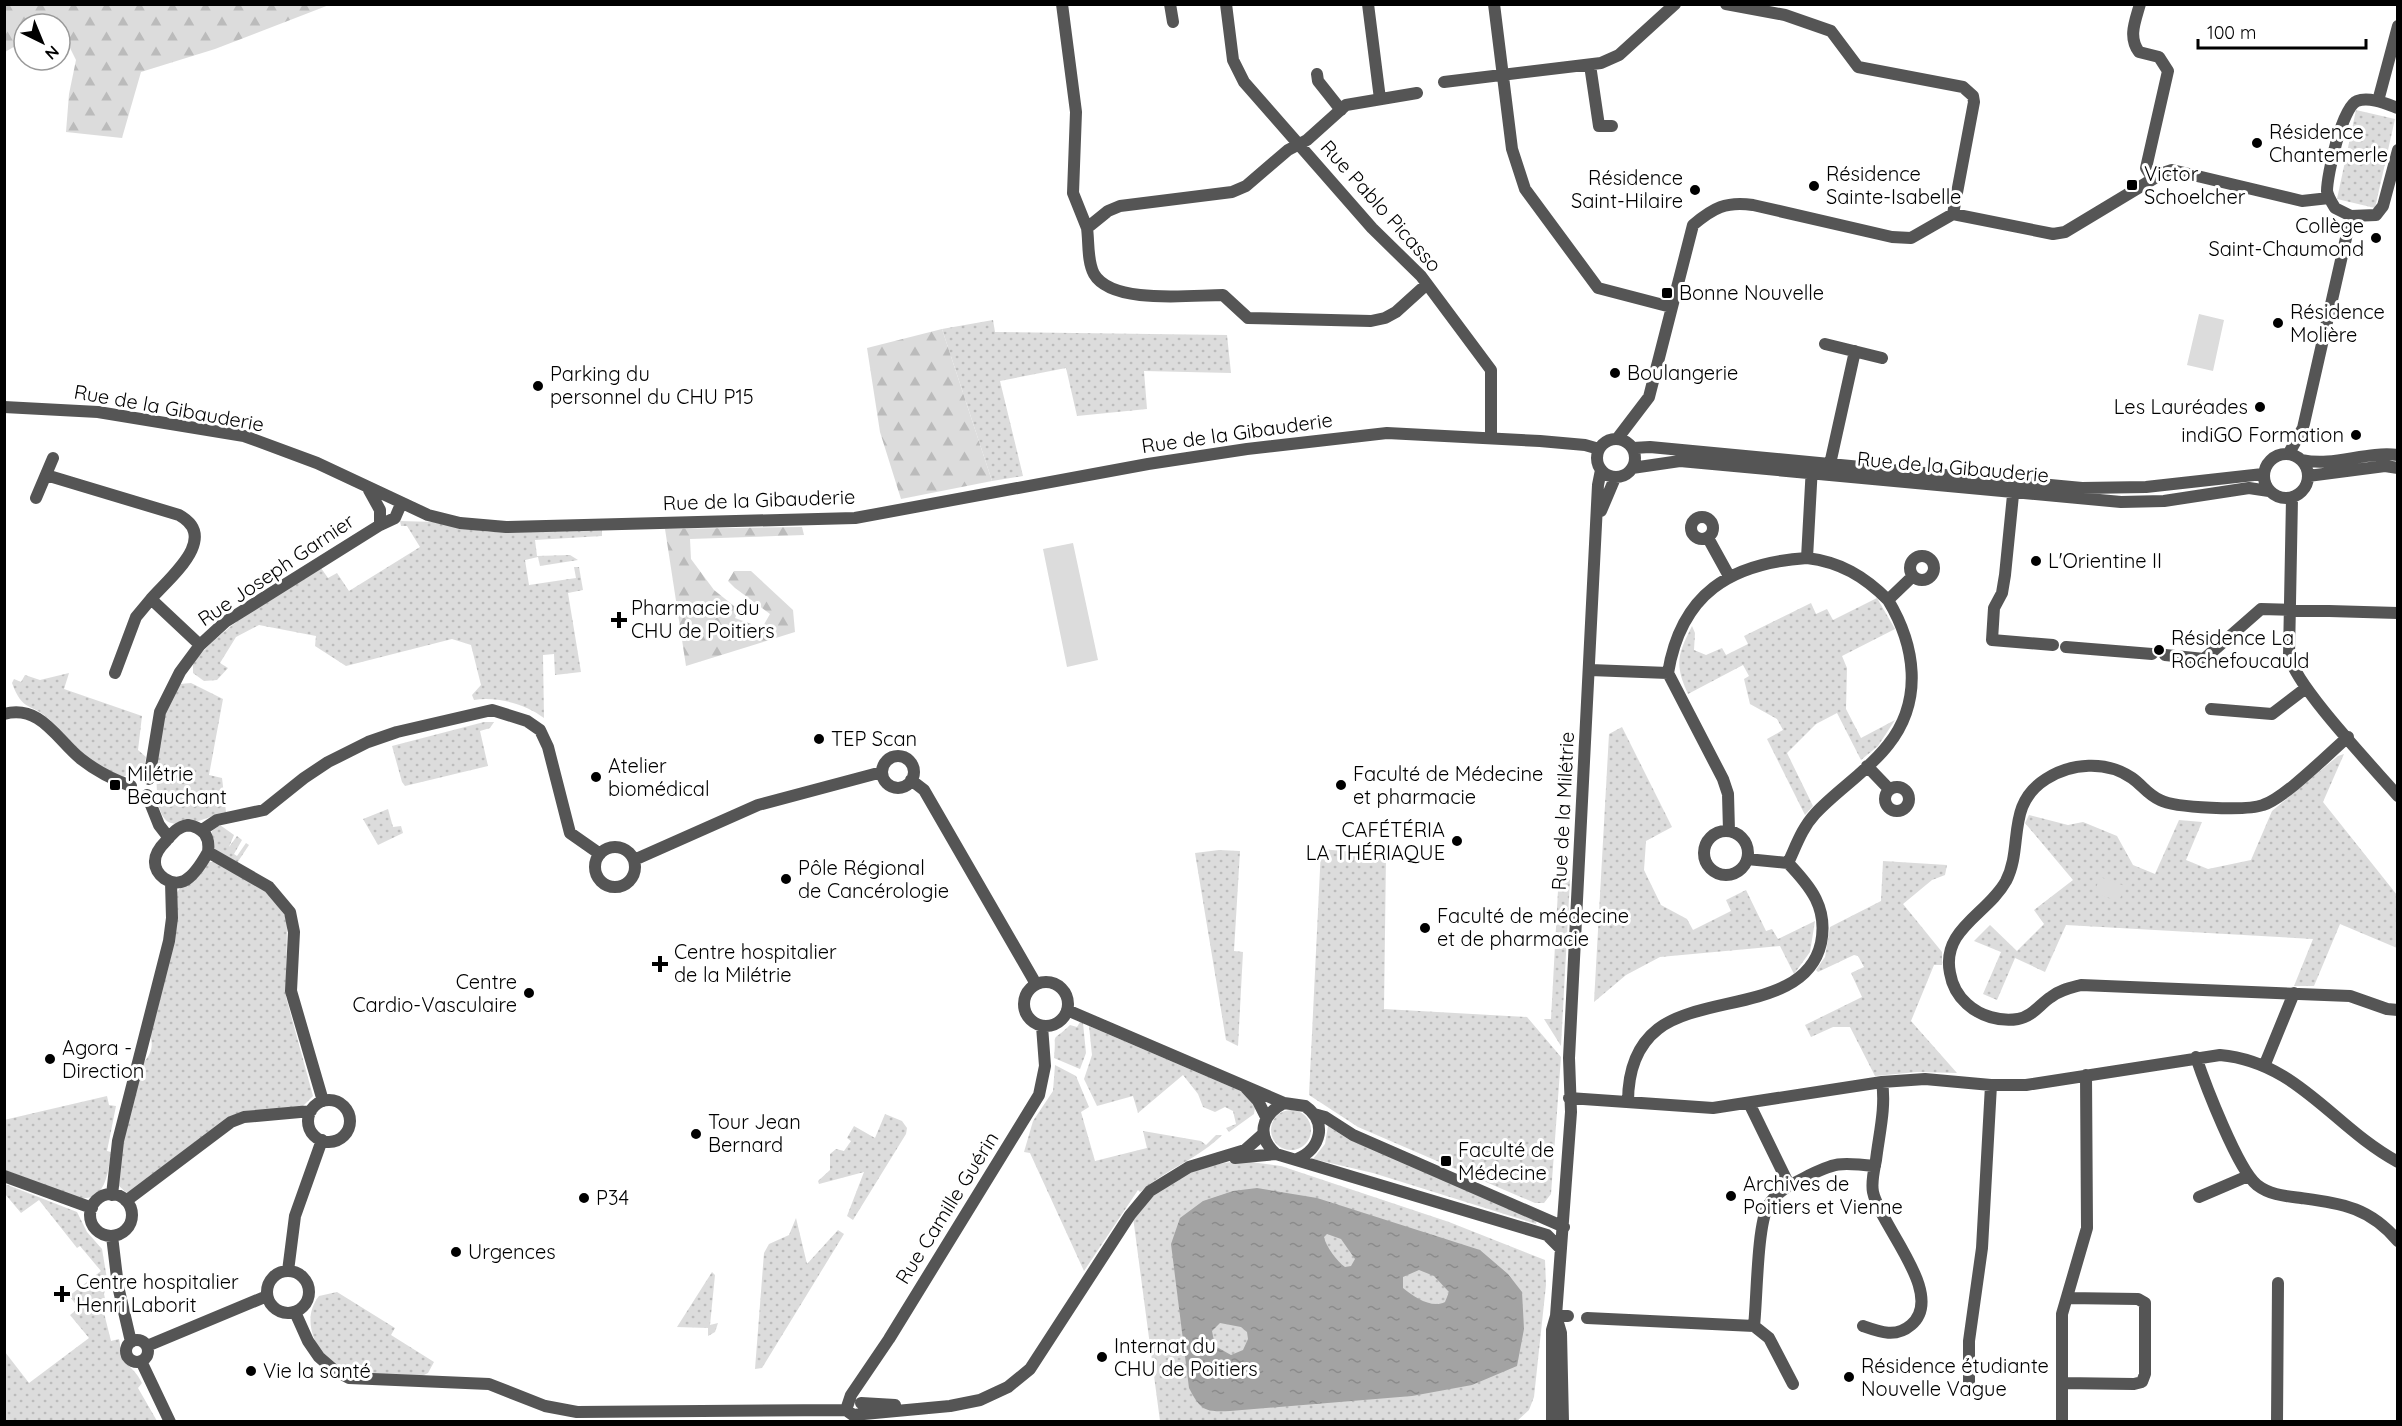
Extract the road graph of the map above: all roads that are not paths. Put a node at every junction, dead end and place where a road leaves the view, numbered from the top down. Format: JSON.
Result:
{"nodes":[{"id":1,"x":1062,"y":4,"type":"edge"},
{"id":2,"x":1170,"y":4,"type":"edge"},
{"id":3,"x":1226,"y":4,"type":"edge"},
{"id":4,"x":1368,"y":4,"type":"edge"},
{"id":5,"x":1494,"y":4,"type":"edge"},
{"id":6,"x":1675,"y":4,"type":"edge"},
{"id":7,"x":1726,"y":4,"type":"edge"},
{"id":8,"x":2140,"y":4,"type":"edge"},
{"id":9,"x":1173,"y":22,"type":"dead end"},
{"id":10,"x":2397,"y":26,"type":"edge"},
{"id":11,"x":1590,"y":65,"type":"junction"},
{"id":12,"x":1317,"y":74,"type":"dead end"},
{"id":13,"x":1502,"y":75,"type":"junction"},
{"id":14,"x":1444,"y":82,"type":"dead end"},
{"id":15,"x":1417,"y":93,"type":"dead end"},
{"id":16,"x":1380,"y":99,"type":"junction"},
{"id":17,"x":2378,"y":101,"type":"junction"},
{"id":18,"x":2397,"y":108,"type":"edge"},
{"id":19,"x":1341,"y":110,"type":"junction"},
{"id":20,"x":1612,"y":126,"type":"dead end"},
{"id":21,"x":1299,"y":144,"type":"junction"},
{"id":22,"x":2397,"y":156,"type":"edge"},
{"id":23,"x":2154,"y":179,"type":"junction"},
{"id":24,"x":2329,"y":198,"type":"junction"},
{"id":25,"x":1953,"y":214,"type":"junction"},
{"id":26,"x":2351,"y":216,"type":"junction"},
{"id":27,"x":1087,"y":228,"type":"junction"},
{"id":28,"x":1427,"y":284,"type":"junction"},
{"id":29,"x":1671,"y":307,"type":"junction"},
{"id":30,"x":1826,"y":344,"type":"dead end"},
{"id":31,"x":1855,"y":351,"type":"junction"},
{"id":32,"x":1882,"y":358,"type":"dead end"},
{"id":33,"x":4,"y":407,"type":"edge"},
{"id":34,"x":1491,"y":438,"type":"junction"},
{"id":35,"x":1617,"y":439,"type":"junction"},
{"id":36,"x":1633,"y":448,"type":"junction"},
{"id":37,"x":1599,"y":449,"type":"junction"},
{"id":38,"x":2289,"y":453,"type":"junction"},
{"id":39,"x":2397,"y":455,"type":"edge"},
{"id":40,"x":53,"y":458,"type":"dead end"},
{"id":41,"x":2302,"y":460,"type":"junction"},
{"id":42,"x":1830,"y":464,"type":"junction"},
{"id":43,"x":1632,"y":468,"type":"junction"},
{"id":44,"x":1812,"y":468,"type":"junction"},
{"id":45,"x":2397,"y":468,"type":"edge"},
{"id":46,"x":1601,"y":470,"type":"junction"},
{"id":47,"x":2263,"y":474,"type":"junction"},
{"id":48,"x":46,"y":475,"type":"junction"},
{"id":49,"x":2308,"y":476,"type":"junction"},
{"id":50,"x":1616,"y":478,"type":"junction"},
{"id":51,"x":2014,"y":487,"type":"junction"},
{"id":52,"x":368,"y":488,"type":"junction"},
{"id":53,"x":2270,"y":491,"type":"junction"},
{"id":54,"x":36,"y":498,"type":"dead end"},
{"id":55,"x":2292,"y":498,"type":"junction"},
{"id":56,"x":397,"y":503,"type":"junction"},
{"id":57,"x":428,"y":515,"type":"junction"},
{"id":58,"x":395,"y":518,"type":"junction"},
{"id":59,"x":1597,"y":524,"type":"junction"},
{"id":60,"x":380,"y":525,"type":"junction"},
{"id":61,"x":1708,"y":538,"type":"dead end"},
{"id":62,"x":1807,"y":558,"type":"junction"},
{"id":63,"x":1729,"y":576,"type":"junction"},
{"id":64,"x":1913,"y":576,"type":"dead end"},
{"id":65,"x":151,"y":599,"type":"junction"},
{"id":66,"x":1888,"y":600,"type":"junction"},
{"id":67,"x":2290,"y":610,"type":"junction"},
{"id":68,"x":2397,"y":613,"type":"edge"},
{"id":69,"x":200,"y":645,"type":"junction"},
{"id":70,"x":2152,"y":654,"type":"dead end"},
{"id":71,"x":2165,"y":655,"type":"dead end"},
{"id":72,"x":1590,"y":670,"type":"junction"},
{"id":73,"x":115,"y":673,"type":"dead end"},
{"id":74,"x":1668,"y":673,"type":"junction"},
{"id":75,"x":2306,"y":688,"type":"junction"},
{"id":76,"x":2211,"y":709,"type":"dead end"},
{"id":77,"x":4,"y":714,"type":"edge"},
{"id":78,"x":2348,"y":737,"type":"junction"},
{"id":79,"x":1867,"y":766,"type":"junction"},
{"id":80,"x":882,"y":771,"type":"junction"},
{"id":81,"x":149,"y":779,"type":"dead end"},
{"id":82,"x":911,"y":780,"type":"junction"},
{"id":83,"x":131,"y":786,"type":"dead end"},
{"id":84,"x":1889,"y":789,"type":"dead end"},
{"id":85,"x":147,"y":795,"type":"dead end"},
{"id":86,"x":2397,"y":796,"type":"edge"},
{"id":87,"x":202,"y":830,"type":"junction"},
{"id":88,"x":1729,"y":831,"type":"junction"},
{"id":89,"x":169,"y":838,"type":"junction"},
{"id":90,"x":208,"y":852,"type":"junction"},
{"id":91,"x":600,"y":854,"type":"junction"},
{"id":92,"x":1748,"y":859,"type":"junction"},
{"id":93,"x":634,"y":860,"type":"junction"},
{"id":94,"x":1788,"y":863,"type":"junction"},
{"id":95,"x":171,"y":882,"type":"junction"},
{"id":96,"x":1036,"y":984,"type":"junction"},
{"id":97,"x":2294,"y":993,"type":"junction"},
{"id":98,"x":1067,"y":1010,"type":"junction"},
{"id":99,"x":2397,"y":1010,"type":"edge"},
{"id":100,"x":1042,"y":1026,"type":"junction"},
{"id":101,"x":2196,"y":1057,"type":"junction"},
{"id":102,"x":2265,"y":1064,"type":"junction"},
{"id":103,"x":2086,"y":1075,"type":"junction"},
{"id":104,"x":1882,"y":1082,"type":"junction"},
{"id":105,"x":1991,"y":1085,"type":"junction"},
{"id":106,"x":1245,"y":1087,"type":"junction"},
{"id":107,"x":1569,"y":1098,"type":"junction"},
{"id":108,"x":323,"y":1101,"type":"junction"},
{"id":109,"x":1628,"y":1102,"type":"junction"},
{"id":110,"x":1749,"y":1102,"type":"junction"},
{"id":111,"x":1284,"y":1103,"type":"junction"},
{"id":112,"x":311,"y":1111,"type":"junction"},
{"id":113,"x":1314,"y":1114,"type":"junction"},
{"id":114,"x":1266,"y":1117,"type":"junction"},
{"id":115,"x":1263,"y":1134,"type":"junction"},
{"id":116,"x":322,"y":1140,"type":"junction"},
{"id":117,"x":1276,"y":1154,"type":"junction"},
{"id":118,"x":1216,"y":1159,"type":"junction"},
{"id":119,"x":1297,"y":1159,"type":"junction"},
{"id":120,"x":2397,"y":1162,"type":"edge"},
{"id":121,"x":1875,"y":1166,"type":"junction"},
{"id":122,"x":4,"y":1176,"type":"edge"},
{"id":123,"x":2248,"y":1176,"type":"junction"},
{"id":124,"x":1789,"y":1185,"type":"junction"},
{"id":125,"x":111,"y":1195,"type":"junction"},
{"id":126,"x":2199,"y":1197,"type":"dead end"},
{"id":127,"x":126,"y":1201,"type":"junction"},
{"id":128,"x":92,"y":1208,"type":"junction"},
{"id":129,"x":1472,"y":1212,"type":"junction"},
{"id":130,"x":1564,"y":1227,"type":"junction"},
{"id":131,"x":112,"y":1236,"type":"junction"},
{"id":132,"x":2397,"y":1241,"type":"edge"},
{"id":133,"x":1561,"y":1249,"type":"junction"},
{"id":134,"x":288,"y":1271,"type":"junction"},
{"id":135,"x":2278,"y":1283,"type":"dead end"},
{"id":136,"x":267,"y":1296,"type":"junction"},
{"id":137,"x":2067,"y":1298,"type":"junction"},
{"id":138,"x":295,"y":1312,"type":"junction"},
{"id":139,"x":1562,"y":1316,"type":"junction"},
{"id":140,"x":1587,"y":1317,"type":"dead end"},
{"id":141,"x":1754,"y":1326,"type":"junction"},
{"id":142,"x":1863,"y":1326,"type":"dead end"},
{"id":143,"x":131,"y":1342,"type":"junction"},
{"id":144,"x":147,"y":1346,"type":"junction"},
{"id":145,"x":141,"y":1361,"type":"junction"},
{"id":146,"x":1551,"y":1363,"type":"junction"},
{"id":147,"x":1969,"y":1382,"type":"dead end"},
{"id":148,"x":2062,"y":1383,"type":"junction"},
{"id":149,"x":1792,"y":1384,"type":"dead end"},
{"id":150,"x":854,"y":1406,"type":"junction"},
{"id":151,"x":172,"y":1422,"type":"edge"},
{"id":152,"x":1542,"y":1422,"type":"edge"},
{"id":153,"x":1552,"y":1422,"type":"edge"},
{"id":154,"x":1563,"y":1422,"type":"edge"},
{"id":155,"x":2062,"y":1422,"type":"edge"},
{"id":156,"x":2277,"y":1422,"type":"edge"}],
"edges":[{"from":1,"to":27,"type":"street"},
{"from":2,"to":9,"type":"street"},
{"from":3,"to":21,"type":"street","name":"Rue Pablo Picasso"},
{"from":4,"to":16,"type":"street"},
{"from":5,"to":13,"type":"street"},
{"from":6,"to":11,"type":"street"},
{"from":7,"to":25,"type":"street"},
{"from":8,"to":23,"type":"street"},
{"from":10,"to":17,"type":"street"},
{"from":11,"to":13,"type":"street"},
{"from":11,"to":20,"type":"street"},
{"from":12,"to":19,"type":"street"},
{"from":13,"to":14,"type":"street"},
{"from":13,"to":29,"type":"street"},
{"from":15,"to":16,"type":"street"},
{"from":16,"to":19,"type":"street"},
{"from":17,"to":18,"type":"street"},
{"from":17,"to":24,"type":"street"},
{"from":19,"to":21,"type":"street"},
{"from":21,"to":27,"type":"street"},
{"from":21,"to":28,"type":"street","name":"Rue Pablo Picasso"},
{"from":22,"to":26,"type":"street"},
{"from":23,"to":24,"type":"street"},
{"from":23,"to":25,"type":"street"},
{"from":24,"to":26,"type":"street"},
{"from":25,"to":29,"type":"street"},
{"from":26,"to":38,"type":"street"},
{"from":27,"to":28,"type":"street"},
{"from":28,"to":34,"type":"street","name":"Rue Pablo Picasso"},
{"from":29,"to":35,"type":"street"},
{"from":30,"to":31,"type":"street"},
{"from":31,"to":32,"type":"street"},
{"from":31,"to":42,"type":"street"},
{"from":33,"to":52,"type":"street","name":"Rue de la Gibauderie"},
{"from":34,"to":37,"type":"street","name":"Rue de la Gibauderie"},
{"from":34,"to":57,"type":"street","name":"Rue de la Gibauderie"},
{"from":35,"to":36,"type":"street"},
{"from":35,"to":37,"type":"street"},
{"from":36,"to":43,"type":"street"},
{"from":36,"to":44,"type":"street","name":"Rue de la Gibauderie"},
{"from":37,"to":46,"type":"street"},
{"from":38,"to":41,"type":"street"},
{"from":38,"to":47,"type":"street"},
{"from":39,"to":41,"type":"street"},
{"from":40,"to":48,"type":"street"},
{"from":41,"to":49,"type":"street"},
{"from":42,"to":44,"type":"street","name":"Rue de la Gibauderie"},
{"from":42,"to":51,"type":"street","name":"Rue de la Gibauderie"},
{"from":43,"to":44,"type":"street","name":"Rue de la Gibauderie"},
{"from":43,"to":50,"type":"street"},
{"from":44,"to":51,"type":"street","name":"Rue de la Gibauderie"},
{"from":44,"to":62,"type":"street"},
{"from":45,"to":49,"type":"street"},
{"from":46,"to":50,"type":"street"},
{"from":46,"to":59,"type":"street","name":"Rue de la Milétrie"},
{"from":47,"to":51,"type":"street","name":"Rue de la Gibauderie"},
{"from":47,"to":53,"type":"street"},
{"from":48,"to":54,"type":"street"},
{"from":48,"to":65,"type":"street"},
{"from":49,"to":55,"type":"street"},
{"from":50,"to":59,"type":"street","name":"Rue de la Milétrie"},
{"from":51,"to":53,"type":"street","name":"Rue de la Gibauderie"},
{"from":51,"to":70,"type":"street"},
{"from":52,"to":56,"type":"street","name":"Rue de la Gibauderie"},
{"from":52,"to":60,"type":"street"},
{"from":53,"to":55,"type":"street"},
{"from":55,"to":67,"type":"street"},
{"from":56,"to":57,"type":"street","name":"Rue de la Gibauderie"},
{"from":56,"to":58,"type":"street"},
{"from":56,"to":60,"type":"street"},
{"from":57,"to":58,"type":"street","name":"Rue Joseph Garnier"},
{"from":58,"to":60,"type":"street","name":"Rue Joseph Garnier"},
{"from":59,"to":72,"type":"street","name":"Rue de la Milétrie"},
{"from":60,"to":69,"type":"street","name":"Rue Joseph Garnier"},
{"from":61,"to":63,"type":"street"},
{"from":62,"to":63,"type":"street"},
{"from":62,"to":66,"type":"street"},
{"from":63,"to":74,"type":"street"},
{"from":64,"to":66,"type":"street"},
{"from":65,"to":69,"type":"street"},
{"from":65,"to":73,"type":"street"},
{"from":66,"to":79,"type":"street"},
{"from":67,"to":68,"type":"street"},
{"from":67,"to":71,"type":"street"},
{"from":67,"to":75,"type":"street"},
{"from":69,"to":81,"type":"street","name":"Rue Joseph Garnier"},
{"from":72,"to":74,"type":"street"},
{"from":72,"to":107,"type":"street","name":"Rue de la Milétrie"},
{"from":74,"to":88,"type":"street"},
{"from":75,"to":76,"type":"street"},
{"from":75,"to":78,"type":"street"},
{"from":77,"to":83,"type":"street"},
{"from":78,"to":86,"type":"street"},
{"from":78,"to":97,"type":"street"},
{"from":79,"to":84,"type":"street"},
{"from":79,"to":94,"type":"street"},
{"from":80,"to":82,"type":"street"},
{"from":80,"to":82,"type":"street"},
{"from":80,"to":93,"type":"street"},
{"from":82,"to":96,"type":"street"},
{"from":85,"to":89,"type":"street"},
{"from":87,"to":89,"type":"street"},
{"from":87,"to":90,"type":"street"},
{"from":87,"to":91,"type":"street"},
{"from":88,"to":92,"type":"street"},
{"from":88,"to":92,"type":"street"},
{"from":89,"to":95,"type":"street"},
{"from":90,"to":95,"type":"street"},
{"from":90,"to":108,"type":"street"},
{"from":91,"to":93,"type":"street"},
{"from":91,"to":93,"type":"street"},
{"from":92,"to":94,"type":"street"},
{"from":94,"to":109,"type":"street"},
{"from":95,"to":125,"type":"street"},
{"from":96,"to":98,"type":"street"},
{"from":96,"to":100,"type":"street"},
{"from":97,"to":99,"type":"street"},
{"from":97,"to":102,"type":"street"},
{"from":98,"to":100,"type":"street"},
{"from":98,"to":106,"type":"street"},
{"from":100,"to":150,"type":"street","name":"Rue Camille Guérin"},
{"from":101,"to":102,"type":"street"},
{"from":101,"to":103,"type":"street"},
{"from":101,"to":123,"type":"street"},
{"from":102,"to":120,"type":"street"},
{"from":103,"to":105,"type":"street"},
{"from":103,"to":137,"type":"street"},
{"from":104,"to":105,"type":"street"},
{"from":104,"to":110,"type":"street"},
{"from":104,"to":121,"type":"street"},
{"from":105,"to":147,"type":"street"},
{"from":106,"to":111,"type":"street"},
{"from":106,"to":114,"type":"street"},
{"from":107,"to":109,"type":"street"},
{"from":107,"to":130,"type":"street","name":"Rue de la Milétrie"},
{"from":108,"to":112,"type":"street"},
{"from":108,"to":116,"type":"street"},
{"from":109,"to":110,"type":"street"},
{"from":110,"to":124,"type":"street"},
{"from":111,"to":113,"type":"street"},
{"from":111,"to":114,"type":"street"},
{"from":112,"to":116,"type":"street"},
{"from":112,"to":127,"type":"street"},
{"from":113,"to":119,"type":"street"},
{"from":113,"to":130,"type":"street"},
{"from":114,"to":115,"type":"street"},
{"from":115,"to":117,"type":"street"},
{"from":115,"to":118,"type":"street"},
{"from":116,"to":134,"type":"street"},
{"from":117,"to":118,"type":"street"},
{"from":117,"to":119,"type":"street"},
{"from":118,"to":150,"type":"street"},
{"from":119,"to":129,"type":"street"},
{"from":121,"to":124,"type":"street"},
{"from":121,"to":142,"type":"street"},
{"from":122,"to":128,"type":"street"},
{"from":123,"to":126,"type":"street"},
{"from":123,"to":132,"type":"street"},
{"from":124,"to":141,"type":"street"},
{"from":125,"to":127,"type":"street"},
{"from":125,"to":128,"type":"street"},
{"from":127,"to":131,"type":"street"},
{"from":128,"to":131,"type":"street"},
{"from":129,"to":130,"type":"street"},
{"from":129,"to":133,"type":"street"},
{"from":130,"to":133,"type":"street","name":"Rue de la Milétrie"},
{"from":131,"to":143,"type":"street"},
{"from":133,"to":139,"type":"street","name":"Rue de la Milétrie"},
{"from":134,"to":136,"type":"street"},
{"from":134,"to":138,"type":"street"},
{"from":135,"to":156,"type":"street"},
{"from":136,"to":138,"type":"street"},
{"from":136,"to":144,"type":"street"},
{"from":137,"to":148,"type":"street"},
{"from":137,"to":148,"type":"street"},
{"from":138,"to":150,"type":"street"},
{"from":139,"to":146,"type":"street","name":"Rue de la Milétrie"},
{"from":139,"to":154,"type":"street","name":"Rue de la Milétrie"},
{"from":140,"to":141,"type":"street"},
{"from":141,"to":149,"type":"street"},
{"from":143,"to":144,"type":"street"},
{"from":143,"to":145,"type":"street"},
{"from":144,"to":145,"type":"street"},
{"from":145,"to":151,"type":"street"},
{"from":146,"to":152,"type":"street"},
{"from":146,"to":153,"type":"street","name":"Rue de la Milétrie"},
{"from":148,"to":155,"type":"street"}]}
